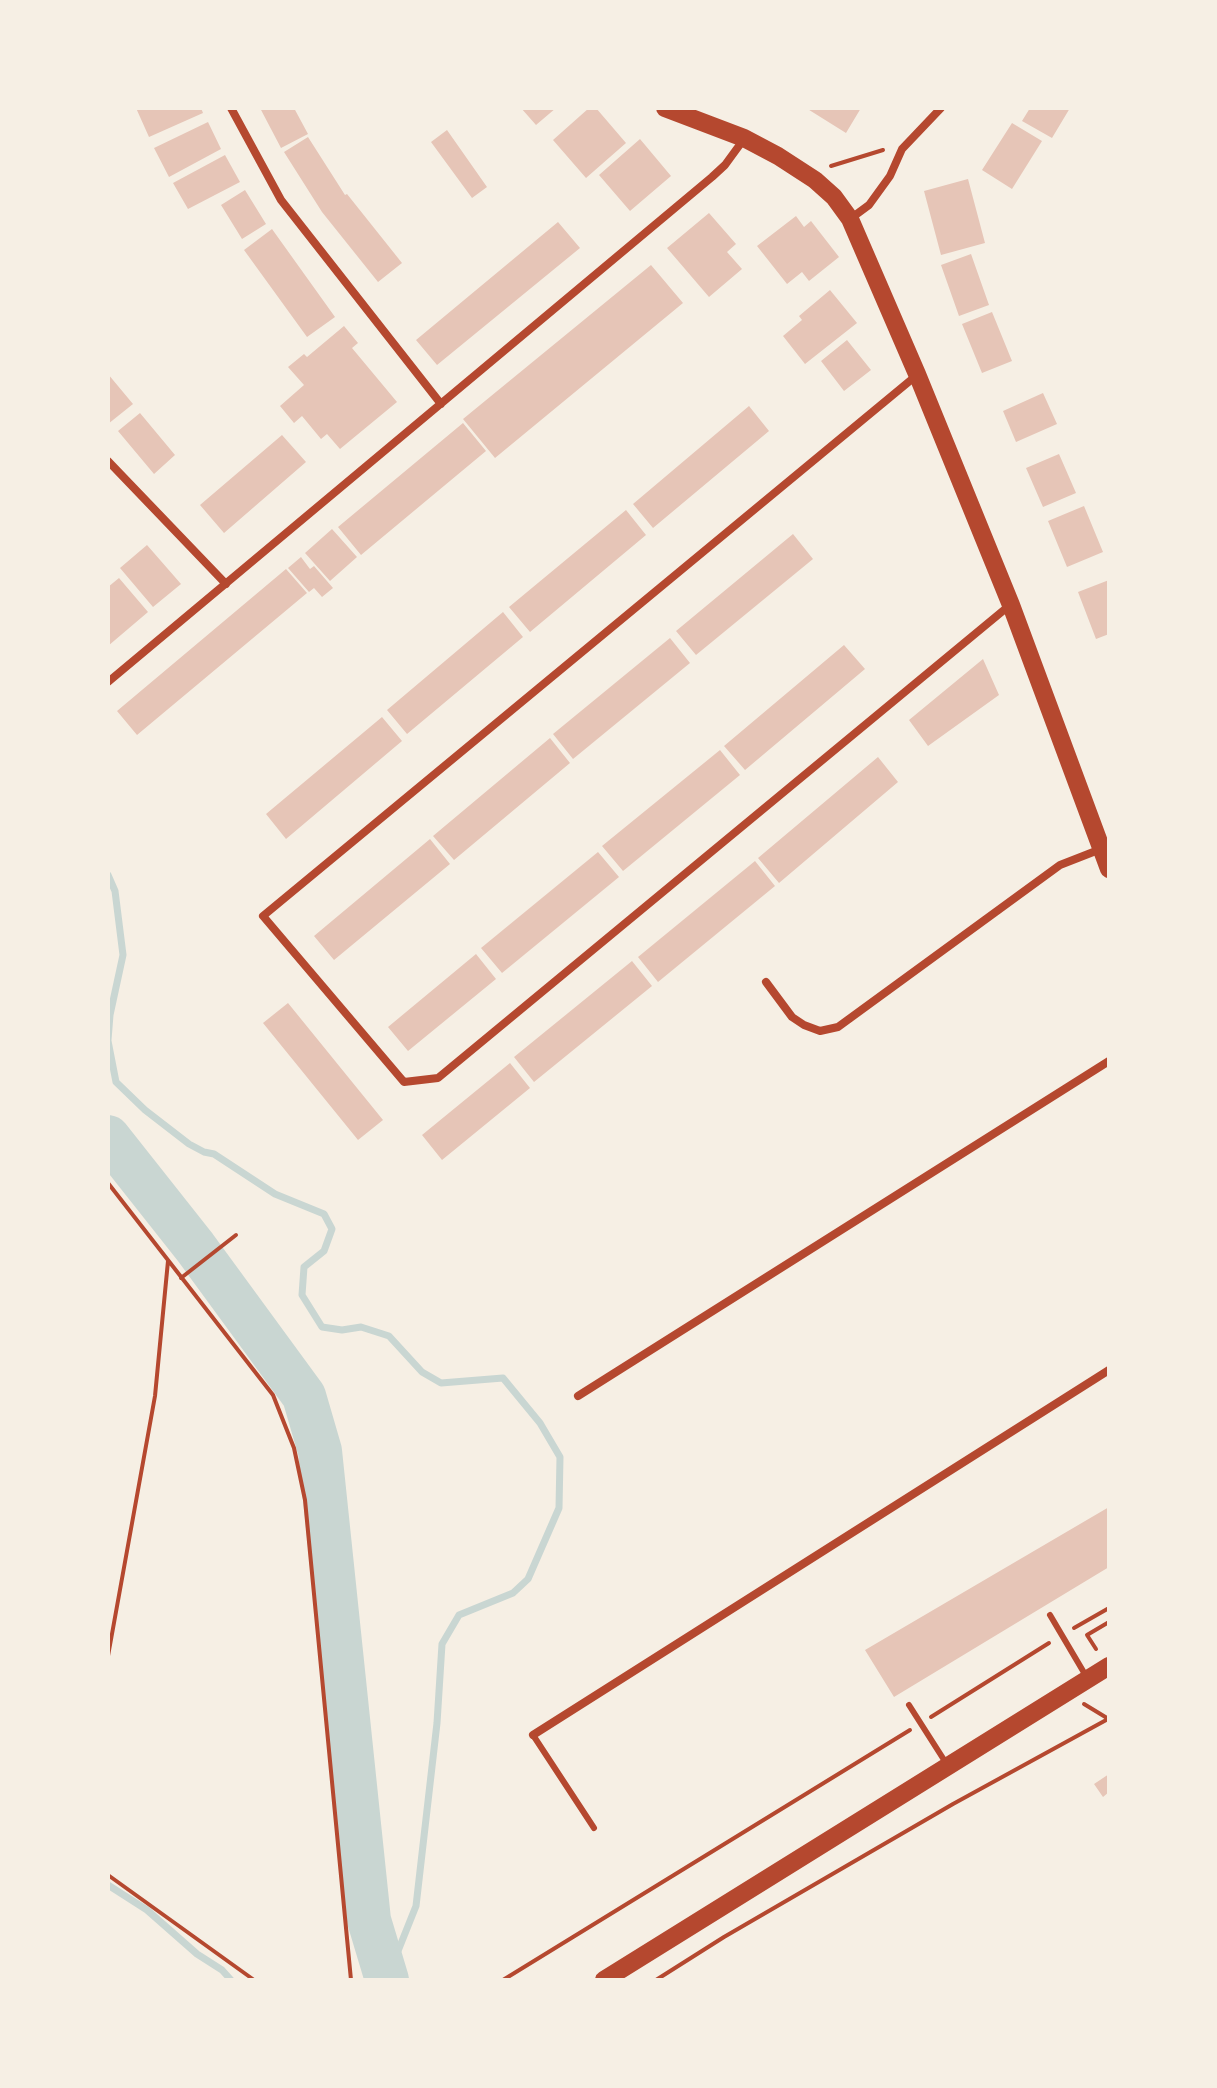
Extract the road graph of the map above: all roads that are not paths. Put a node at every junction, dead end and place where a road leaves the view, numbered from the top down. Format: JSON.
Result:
{"nodes":[{"id":1,"x":231,"y":108,"type":"edge"},
{"id":2,"x":665,"y":108,"type":"edge"},
{"id":3,"x":941,"y":108,"type":"edge"},
{"id":4,"x":744,"y":138,"type":"junction"},
{"id":5,"x":850,"y":219,"type":"junction"},
{"id":6,"x":917,"y":374,"type":"junction"},
{"id":7,"x":441,"y":404,"type":"junction"},
{"id":8,"x":108,"y":461,"type":"edge"},
{"id":9,"x":226,"y":584,"type":"junction"},
{"id":10,"x":1011,"y":605,"type":"junction"},
{"id":11,"x":108,"y":682,"type":"edge"},
{"id":12,"x":1101,"y":849,"type":"junction"},
{"id":13,"x":1109,"y":869,"type":"edge"},
{"id":14,"x":766,"y":982,"type":"dead end"},
{"id":15,"x":1109,"y":1061,"type":"edge"},
{"id":16,"x":1109,"y":1370,"type":"edge"},
{"id":17,"x":578,"y":1396,"type":"dead end"},
{"id":18,"x":1050,"y":1615,"type":"dead end"},
{"id":19,"x":1109,"y":1666,"type":"edge"},
{"id":20,"x":1088,"y":1679,"type":"junction"},
{"id":21,"x":909,"y":1705,"type":"dead end"},
{"id":22,"x":533,"y":1735,"type":"joint"},
{"id":23,"x":948,"y":1766,"type":"junction"},
{"id":24,"x":594,"y":1828,"type":"dead end"},
{"id":25,"x":604,"y":1980,"type":"edge"}],
"edges":[{"from":1,"to":7,"type":"street"},
{"from":2,"to":4,"type":"main road"},
{"from":3,"to":5,"type":"street"},
{"from":4,"to":5,"type":"main road"},
{"from":4,"to":7,"type":"street"},
{"from":5,"to":6,"type":"main road"},
{"from":6,"to":10,"type":"main road"},
{"from":6,"to":10,"type":"street"},
{"from":7,"to":9,"type":"street"},
{"from":8,"to":9,"type":"street"},
{"from":9,"to":11,"type":"street"},
{"from":10,"to":12,"type":"main road"},
{"from":12,"to":13,"type":"main road"},
{"from":12,"to":14,"type":"street"},
{"from":15,"to":17,"type":"street"},
{"from":16,"to":22,"type":"street"},
{"from":18,"to":20,"type":"lane"},
{"from":19,"to":20,"type":"main road"},
{"from":20,"to":23,"type":"main road"},
{"from":21,"to":23,"type":"lane"},
{"from":22,"to":24,"type":"lane"},
{"from":23,"to":25,"type":"main road"}]}
